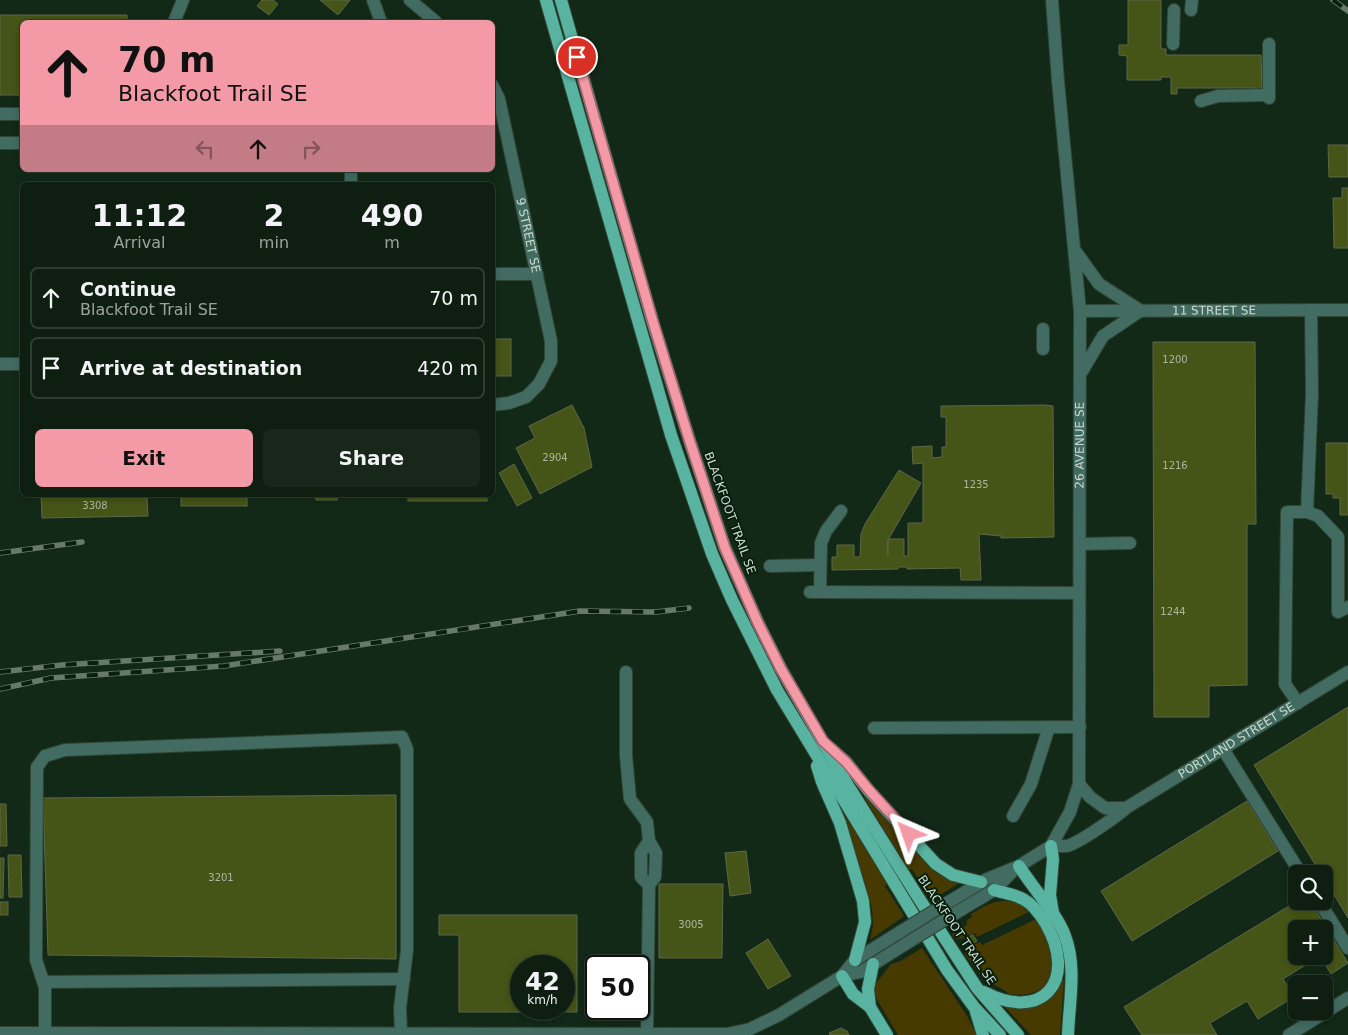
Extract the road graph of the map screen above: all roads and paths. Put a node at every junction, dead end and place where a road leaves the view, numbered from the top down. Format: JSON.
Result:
{"nodes":[{"id":1,"x":183,"y":0,"type":"edge"},
{"id":2,"x":373,"y":0,"type":"edge"},
{"id":3,"x":410,"y":0,"type":"edge"},
{"id":4,"x":546,"y":0,"type":"edge"},
{"id":5,"x":561,"y":0,"type":"edge"},
{"id":6,"x":1052,"y":0,"type":"edge"},
{"id":7,"x":1174,"y":10,"type":"dead end"},
{"id":8,"x":175,"y":20,"type":"edge"},
{"id":9,"x":380,"y":20,"type":"edge"},
{"id":10,"x":434,"y":20,"type":"edge"},
{"id":11,"x":1173,"y":44,"type":"dead end"},
{"id":12,"x":1270,"y":44,"type":"dead end"},
{"id":13,"x":495,"y":91,"type":"edge"},
{"id":14,"x":1202,"y":101,"type":"dead end"},
{"id":15,"x":0,"y":114,"type":"edge"},
{"id":16,"x":20,"y":114,"type":"edge"},
{"id":17,"x":0,"y":142,"type":"edge"},
{"id":18,"x":20,"y":142,"type":"edge"},
{"id":19,"x":1075,"y":250,"type":"junction"},
{"id":20,"x":495,"y":274,"type":"edge"},
{"id":21,"x":537,"y":274,"type":"junction"},
{"id":22,"x":1312,"y":310,"type":"junction"},
{"id":23,"x":1348,"y":310,"type":"edge"},
{"id":24,"x":1080,"y":311,"type":"junction"},
{"id":25,"x":1142,"y":311,"type":"junction"},
{"id":26,"x":1043,"y":329,"type":"dead end"},
{"id":27,"x":1043,"y":349,"type":"dead end"},
{"id":28,"x":0,"y":364,"type":"edge"},
{"id":29,"x":20,"y":364,"type":"edge"},
{"id":30,"x":1081,"y":373,"type":"junction"},
{"id":31,"x":495,"y":405,"type":"edge"},
{"id":32,"x":841,"y":511,"type":"dead end"},
{"id":33,"x":1307,"y":512,"type":"junction"},
{"id":34,"x":1130,"y":543,"type":"dead end"},
{"id":35,"x":1080,"y":544,"type":"junction"},
{"id":36,"x":820,"y":565,"type":"junction"},
{"id":37,"x":770,"y":566,"type":"dead end"},
{"id":38,"x":1079,"y":593,"type":"junction"},
{"id":39,"x":1348,"y":606,"type":"edge"},
{"id":40,"x":626,"y":672,"type":"dead end"},
{"id":41,"x":1348,"y":672,"type":"edge"},
{"id":42,"x":1298,"y":703,"type":"junction"},
{"id":43,"x":1049,"y":727,"type":"junction"},
{"id":44,"x":1080,"y":727,"type":"junction"},
{"id":45,"x":874,"y":728,"type":"dead end"},
{"id":46,"x":823,"y":741,"type":"junction"},
{"id":47,"x":812,"y":749,"type":"junction"},
{"id":48,"x":1222,"y":749,"type":"junction"},
{"id":49,"x":1079,"y":784,"type":"junction"},
{"id":50,"x":1126,"y":808,"type":"junction"},
{"id":51,"x":1013,"y":816,"type":"dead end"},
{"id":52,"x":1051,"y":846,"type":"junction"},
{"id":53,"x":1295,"y":865,"type":"edge"},
{"id":54,"x":1019,"y":866,"type":"junction"},
{"id":55,"x":981,"y":882,"type":"junction"},
{"id":56,"x":994,"y":890,"type":"junction"},
{"id":57,"x":1325,"y":910,"type":"edge"},
{"id":58,"x":1053,"y":915,"type":"junction"},
{"id":59,"x":1348,"y":948,"type":"edge"},
{"id":60,"x":856,"y":960,"type":"junction"},
{"id":61,"x":873,"y":964,"type":"junction"},
{"id":62,"x":842,"y":976,"type":"junction"},
{"id":63,"x":404,"y":979,"type":"junction"},
{"id":64,"x":43,"y":982,"type":"junction"},
{"id":65,"x":977,"y":988,"type":"junction"},
{"id":66,"x":1348,"y":998,"type":"edge"},
{"id":67,"x":870,"y":1007,"type":"junction"},
{"id":68,"x":974,"y":1007,"type":"junction"},
{"id":69,"x":751,"y":1032,"type":"edge"},
{"id":70,"x":0,"y":1033,"type":"edge"},
{"id":71,"x":45,"y":1033,"type":"junction"},
{"id":72,"x":401,"y":1033,"type":"junction"},
{"id":73,"x":709,"y":1034,"type":"edge"},
{"id":74,"x":647,"y":1035,"type":"edge"},
{"id":75,"x":887,"y":1035,"type":"edge"},
{"id":76,"x":983,"y":1035,"type":"edge"},
{"id":77,"x":1000,"y":1035,"type":"edge"},
{"id":78,"x":1018,"y":1035,"type":"edge"},
{"id":79,"x":1068,"y":1035,"type":"edge"},
{"id":80,"x":1289,"y":1035,"type":"edge"}],
"edges":[{"from":1,"to":8,"type":"street"},
{"from":2,"to":9,"type":"street"},
{"from":3,"to":10,"type":"street"},
{"from":4,"to":47,"type":"main road"},
{"from":5,"to":46,"type":"main road","name":"BLACKFOOT TRAIL SE"},
{"from":6,"to":19,"type":"street","name":"26 AVENUE SE"},
{"from":7,"to":11,"type":"street"},
{"from":12,"to":14,"type":"street"},
{"from":13,"to":21,"type":"street","name":"9 STREET SE"},
{"from":15,"to":16,"type":"street"},
{"from":17,"to":18,"type":"street"},
{"from":19,"to":24,"type":"street","name":"26 AVENUE SE"},
{"from":19,"to":25,"type":"street"},
{"from":20,"to":21,"type":"street"},
{"from":21,"to":31,"type":"street","name":"9 STREET SE"},
{"from":22,"to":23,"type":"street","name":"11 STREET SE"},
{"from":22,"to":25,"type":"street","name":"11 STREET SE"},
{"from":22,"to":33,"type":"street"},
{"from":24,"to":25,"type":"street","name":"11 STREET SE"},
{"from":24,"to":30,"type":"street","name":"26 AVENUE SE"},
{"from":25,"to":30,"type":"street"},
{"from":26,"to":27,"type":"street"},
{"from":28,"to":29,"type":"street"},
{"from":30,"to":35,"type":"street","name":"26 AVENUE SE"},
{"from":32,"to":36,"type":"street"},
{"from":33,"to":39,"type":"street"},
{"from":33,"to":42,"type":"street"},
{"from":34,"to":35,"type":"street"},
{"from":35,"to":38,"type":"street","name":"26 AVENUE SE"},
{"from":36,"to":37,"type":"street"},
{"from":36,"to":38,"type":"street"},
{"from":38,"to":44,"type":"street","name":"26 AVENUE SE"},
{"from":40,"to":74,"type":"street"},
{"from":41,"to":42,"type":"street","name":"PORTLAND STREET SE"},
{"from":42,"to":48,"type":"street","name":"PORTLAND STREET SE"},
{"from":43,"to":44,"type":"street"},
{"from":43,"to":45,"type":"street"},
{"from":43,"to":51,"type":"street"},
{"from":44,"to":49,"type":"street","name":"26 AVENUE SE"},
{"from":46,"to":55,"type":"main road"},
{"from":46,"to":65,"type":"main road","name":"BLACKFOOT TRAIL SE"},
{"from":47,"to":60,"type":"main road"},
{"from":47,"to":68,"type":"main road"},
{"from":48,"to":50,"type":"street","name":"PORTLAND STREET SE"},
{"from":48,"to":53,"type":"street"},
{"from":49,"to":50,"type":"street"},
{"from":49,"to":52,"type":"street","name":"26 AVENUE SE"},
{"from":50,"to":52,"type":"street","name":"PORTLAND STREET SE"},
{"from":52,"to":54,"type":"street","name":"26 AVENUE SE"},
{"from":52,"to":58,"type":"main road"},
{"from":54,"to":55,"type":"street","name":"26 AVENUE SE"},
{"from":54,"to":56,"type":"street","name":"26 AVENUE SE"},
{"from":54,"to":58,"type":"main road"},
{"from":55,"to":60,"type":"street","name":"26 AVENUE SE","bridge":true},
{"from":56,"to":61,"type":"street","name":"26 AVENUE SE","bridge":true},
{"from":56,"to":65,"type":"main road"},
{"from":57,"to":59,"type":"street"},
{"from":58,"to":79,"type":"main road"},
{"from":60,"to":62,"type":"street","name":"26 AVENUE SE"},
{"from":61,"to":62,"type":"street","name":"26 AVENUE SE"},
{"from":61,"to":67,"type":"main road"},
{"from":62,"to":67,"type":"main road"},
{"from":62,"to":69,"type":"street"},
{"from":63,"to":64,"type":"street"},
{"from":63,"to":64,"type":"street"},
{"from":63,"to":72,"type":"street"},
{"from":64,"to":71,"type":"street"},
{"from":65,"to":78,"type":"main road","name":"BLACKFOOT TRAIL SE"},
{"from":66,"to":80,"type":"street"},
{"from":67,"to":75,"type":"main road"},
{"from":68,"to":76,"type":"main road"},
{"from":68,"to":77,"type":"main road"},
{"from":69,"to":73,"type":"street"},
{"from":70,"to":71,"type":"street"},
{"from":71,"to":72,"type":"street"},
{"from":72,"to":74,"type":"street"},
{"from":73,"to":74,"type":"street"}]}
